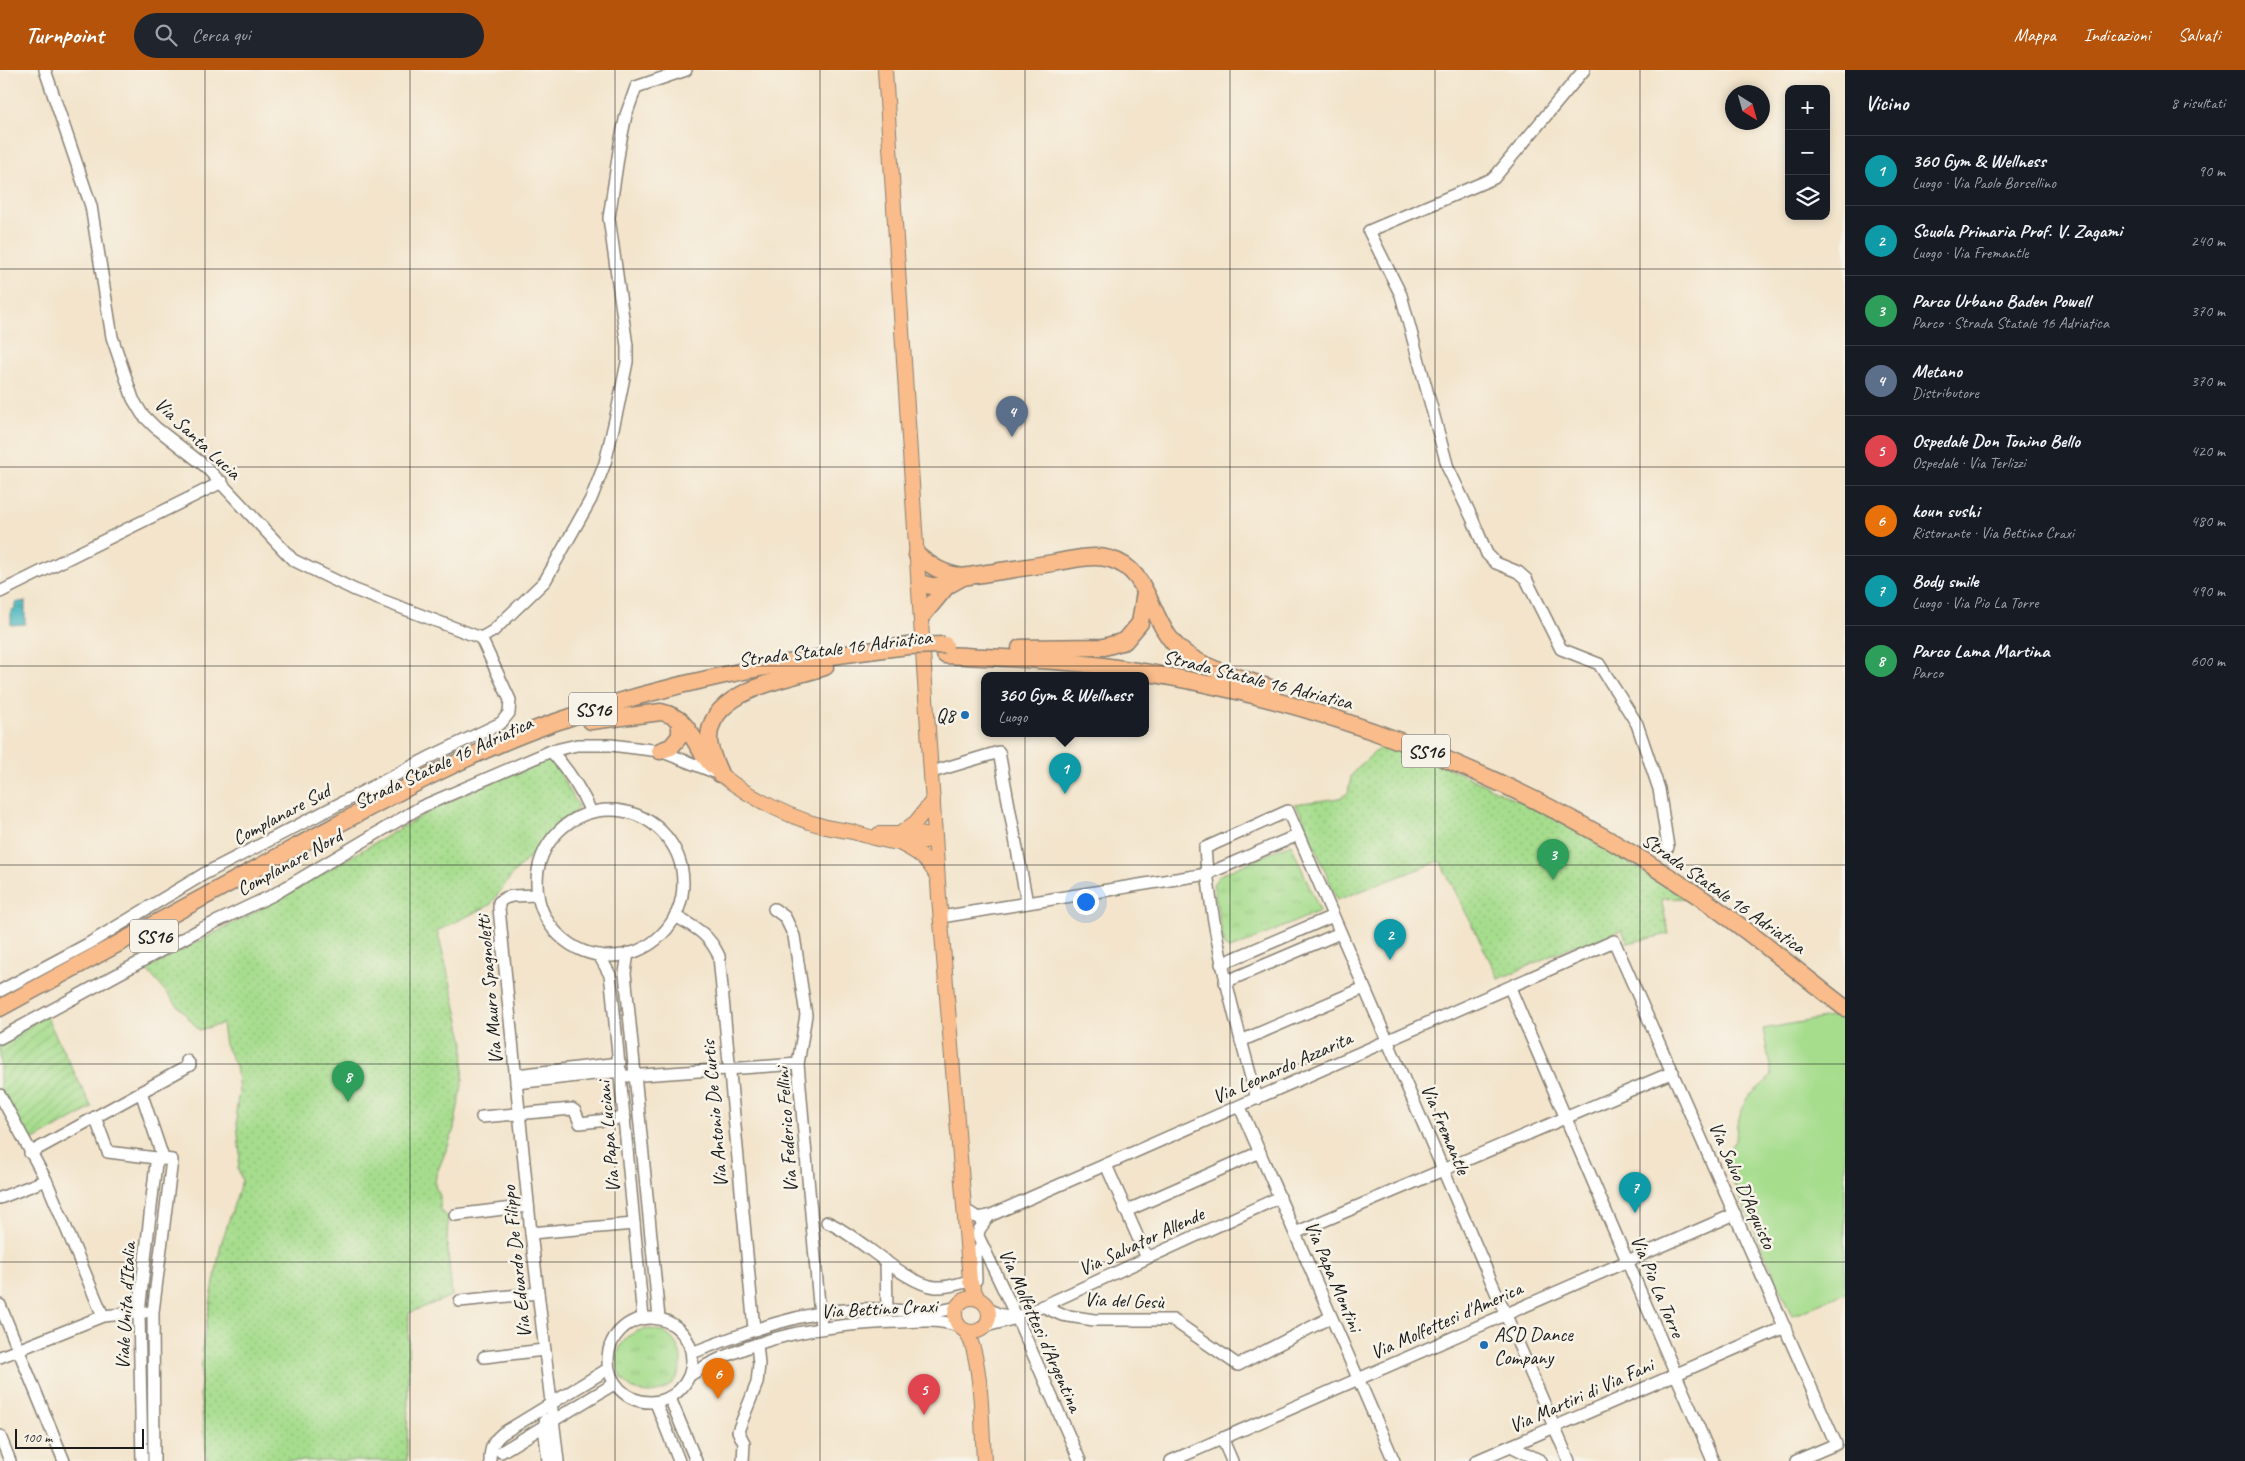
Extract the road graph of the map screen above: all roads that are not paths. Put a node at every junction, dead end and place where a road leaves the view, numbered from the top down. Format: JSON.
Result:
{"nodes":[{"id":1,"x":45,"y":70,"type":"edge"},
{"id":2,"x":686,"y":70,"type":"edge"},
{"id":3,"x":885,"y":70,"type":"edge"},
{"id":4,"x":1584,"y":70,"type":"edge"},
{"id":5,"x":222,"y":482,"type":"junction"},
{"id":6,"x":917,"y":555,"type":"junction"},
{"id":7,"x":946,"y":580,"type":"junction"},
{"id":8,"x":920,"y":583,"type":"junction"},
{"id":9,"x":0,"y":592,"type":"edge"},
{"id":10,"x":1146,"y":592,"type":"junction"},
{"id":11,"x":922,"y":616,"type":"junction"},
{"id":12,"x":481,"y":638,"type":"junction"},
{"id":13,"x":1020,"y":648,"type":"junction"},
{"id":14,"x":945,"y":650,"type":"junction"},
{"id":15,"x":908,"y":652,"type":"junction"},
{"id":16,"x":825,"y":667,"type":"junction"},
{"id":17,"x":1136,"y":672,"type":"edge"},
{"id":18,"x":1149,"y":674,"type":"edge"},
{"id":19,"x":1273,"y":689,"type":"junction"},
{"id":20,"x":680,"y":720,"type":"junction"},
{"id":21,"x":591,"y":721,"type":"junction"},
{"id":22,"x":660,"y":750,"type":"junction"},
{"id":23,"x":551,"y":751,"type":"junction"},
{"id":24,"x":932,"y":772,"type":"junction"},
{"id":25,"x":720,"y":774,"type":"junction"},
{"id":26,"x":933,"y":800,"type":"junction"},
{"id":27,"x":592,"y":812,"type":"junction"},
{"id":28,"x":1298,"y":835,"type":"junction"},
{"id":29,"x":900,"y":838,"type":"junction"},
{"id":30,"x":935,"y":838,"type":"junction"},
{"id":31,"x":1668,"y":848,"type":"dead end"},
{"id":32,"x":1207,"y":874,"type":"junction"},
{"id":33,"x":938,"y":878,"type":"junction"},
{"id":34,"x":538,"y":895,"type":"junction"},
{"id":35,"x":1027,"y":903,"type":"junction"},
{"id":36,"x":774,"y":909,"type":"dead end"},
{"id":37,"x":675,"y":916,"type":"junction"},
{"id":38,"x":1333,"y":916,"type":"junction"},
{"id":39,"x":941,"y":917,"type":"junction"},
{"id":40,"x":1340,"y":933,"type":"junction"},
{"id":41,"x":1614,"y":941,"type":"joint"},
{"id":42,"x":628,"y":953,"type":"junction"},
{"id":43,"x":599,"y":955,"type":"junction"},
{"id":44,"x":1221,"y":964,"type":"junction"},
{"id":45,"x":1225,"y":982,"type":"junction"},
{"id":46,"x":1364,"y":988,"type":"junction"},
{"id":47,"x":1510,"y":988,"type":"junction"},
{"id":48,"x":0,"y":991,"type":"edge"},
{"id":49,"x":1845,"y":995,"type":"edge"},
{"id":50,"x":0,"y":1008,"type":"edge"},
{"id":51,"x":1845,"y":1008,"type":"edge"},
{"id":52,"x":0,"y":1018,"type":"edge"},
{"id":53,"x":0,"y":1038,"type":"edge"},
{"id":54,"x":1241,"y":1041,"type":"junction"},
{"id":55,"x":1388,"y":1042,"type":"junction"},
{"id":56,"x":187,"y":1061,"type":"dead end"},
{"id":57,"x":798,"y":1064,"type":"junction"},
{"id":58,"x":728,"y":1068,"type":"junction"},
{"id":59,"x":621,"y":1070,"type":"junction"},
{"id":60,"x":1673,"y":1072,"type":"junction"},
{"id":61,"x":635,"y":1076,"type":"junction"},
{"id":62,"x":516,"y":1079,"type":"junction"},
{"id":63,"x":141,"y":1092,"type":"junction"},
{"id":64,"x":0,"y":1095,"type":"edge"},
{"id":65,"x":1257,"y":1099,"type":"junction"},
{"id":66,"x":1240,"y":1107,"type":"junction"},
{"id":67,"x":520,"y":1114,"type":"junction"},
{"id":68,"x":95,"y":1117,"type":"junction"},
{"id":69,"x":482,"y":1117,"type":"dead end"},
{"id":70,"x":625,"y":1118,"type":"junction"},
{"id":71,"x":1566,"y":1118,"type":"junction"},
{"id":72,"x":1260,"y":1152,"type":"junction"},
{"id":73,"x":30,"y":1153,"type":"junction"},
{"id":74,"x":167,"y":1159,"type":"junction"},
{"id":75,"x":1106,"y":1165,"type":"junction"},
{"id":76,"x":1443,"y":1170,"type":"junction"},
{"id":77,"x":46,"y":1180,"type":"junction"},
{"id":78,"x":0,"y":1198,"type":"edge"},
{"id":79,"x":1280,"y":1198,"type":"junction"},
{"id":80,"x":647,"y":1202,"type":"junction"},
{"id":81,"x":632,"y":1203,"type":"junction"},
{"id":82,"x":528,"y":1206,"type":"junction"},
{"id":83,"x":965,"y":1210,"type":"junction"},
{"id":84,"x":1126,"y":1211,"type":"junction"},
{"id":85,"x":1735,"y":1214,"type":"junction"},
{"id":86,"x":455,"y":1215,"type":"dead end"},
{"id":87,"x":989,"y":1216,"type":"junction"},
{"id":88,"x":827,"y":1222,"type":"dead end"},
{"id":89,"x":634,"y":1224,"type":"junction"},
{"id":90,"x":531,"y":1233,"type":"junction"},
{"id":91,"x":1295,"y":1233,"type":"junction"},
{"id":92,"x":982,"y":1245,"type":"junction"},
{"id":93,"x":1147,"y":1258,"type":"junction"},
{"id":94,"x":886,"y":1261,"type":"junction"},
{"id":95,"x":1627,"y":1261,"type":"junction"},
{"id":96,"x":970,"y":1281,"type":"junction"},
{"id":97,"x":538,"y":1293,"type":"junction"},
{"id":98,"x":969,"y":1300,"type":"junction"},
{"id":99,"x":460,"y":1301,"type":"dead end"},
{"id":100,"x":0,"y":1305,"type":"edge"},
{"id":101,"x":1042,"y":1306,"type":"junction"},
{"id":102,"x":887,"y":1309,"type":"junction"},
{"id":103,"x":988,"y":1309,"type":"junction"},
{"id":104,"x":139,"y":1312,"type":"junction"},
{"id":105,"x":153,"y":1312,"type":"junction"},
{"id":106,"x":820,"y":1313,"type":"junction"},
{"id":107,"x":1506,"y":1314,"type":"junction"},
{"id":108,"x":103,"y":1316,"type":"junction"},
{"id":109,"x":1331,"y":1317,"type":"junction"},
{"id":110,"x":643,"y":1318,"type":"junction"},
{"id":111,"x":659,"y":1318,"type":"junction"},
{"id":112,"x":1017,"y":1318,"type":"junction"},
{"id":113,"x":1785,"y":1326,"type":"junction"},
{"id":114,"x":821,"y":1327,"type":"junction"},
{"id":115,"x":985,"y":1327,"type":"junction"},
{"id":116,"x":754,"y":1329,"type":"junction"},
{"id":117,"x":962,"y":1329,"type":"junction"},
{"id":118,"x":757,"y":1344,"type":"junction"},
{"id":119,"x":18,"y":1350,"type":"junction"},
{"id":120,"x":544,"y":1350,"type":"junction"},
{"id":121,"x":692,"y":1351,"type":"junction"},
{"id":122,"x":0,"y":1357,"type":"edge"},
{"id":123,"x":484,"y":1357,"type":"dead end"},
{"id":124,"x":976,"y":1358,"type":"junction"},
{"id":125,"x":608,"y":1369,"type":"junction"},
{"id":126,"x":1675,"y":1374,"type":"junction"},
{"id":127,"x":690,"y":1375,"type":"junction"},
{"id":128,"x":1358,"y":1379,"type":"junction"},
{"id":129,"x":614,"y":1384,"type":"junction"},
{"id":130,"x":670,"y":1398,"type":"junction"},
{"id":131,"x":656,"y":1403,"type":"junction"},
{"id":132,"x":550,"y":1405,"type":"junction"},
{"id":133,"x":549,"y":1423,"type":"junction"},
{"id":134,"x":1554,"y":1426,"type":"junction"},
{"id":135,"x":0,"y":1436,"type":"edge"},
{"id":136,"x":1222,"y":1438,"type":"junction"},
{"id":137,"x":1510,"y":1446,"type":"junction"},
{"id":138,"x":498,"y":1453,"type":"edge"},
{"id":139,"x":144,"y":1460,"type":"edge"},
{"id":140,"x":10,"y":1461,"type":"edge"},
{"id":141,"x":64,"y":1461,"type":"edge"},
{"id":142,"x":490,"y":1461,"type":"edge"},
{"id":143,"x":548,"y":1461,"type":"edge"},
{"id":144,"x":558,"y":1461,"type":"edge"},
{"id":145,"x":679,"y":1461,"type":"edge"},
{"id":146,"x":696,"y":1461,"type":"edge"},
{"id":147,"x":743,"y":1461,"type":"edge"},
{"id":148,"x":984,"y":1461,"type":"edge"},
{"id":149,"x":1080,"y":1461,"type":"edge"},
{"id":150,"x":1171,"y":1461,"type":"edge"},
{"id":151,"x":1232,"y":1461,"type":"edge"},
{"id":152,"x":1394,"y":1461,"type":"edge"},
{"id":153,"x":1476,"y":1461,"type":"edge"},
{"id":154,"x":1541,"y":1461,"type":"edge"},
{"id":155,"x":1570,"y":1461,"type":"edge"},
{"id":156,"x":1713,"y":1461,"type":"edge"},
{"id":157,"x":1796,"y":1461,"type":"edge"}],
"edges":[{"from":1,"to":5,"type":"street","name":"Via Santa Lucia"},
{"from":2,"to":12,"type":"street"},
{"from":3,"to":6,"type":"main road"},
{"from":4,"to":31,"type":"street"},
{"from":5,"to":9,"type":"street"},
{"from":5,"to":12,"type":"street","name":"Via Santa Lucia"},
{"from":6,"to":7,"type":"highway"},
{"from":6,"to":8,"type":"main road"},
{"from":7,"to":8,"type":"highway"},
{"from":7,"to":10,"type":"highway"},
{"from":7,"to":11,"type":"highway"},
{"from":8,"to":11,"type":"main road"},
{"from":10,"to":13,"type":"highway"},
{"from":10,"to":19,"type":"highway"},
{"from":11,"to":24,"type":"main road"},
{"from":12,"to":48,"type":"street","name":"Complanare Sud"},
{"from":13,"to":14,"type":"highway","name":"Strada Statale 16 Adriatica","number":"SS16"},
{"from":13,"to":19,"type":"highway","name":"Strada Statale 16 Adriatica","number":"SS16"},
{"from":14,"to":15,"type":"highway","name":"Strada Statale 16 Adriatica","number":"SS16","bridge":true},
{"from":14,"to":17,"type":"highway","name":"Strada Statale 16 Adriatica","number":"SS16"},
{"from":15,"to":16,"type":"highway","name":"Strada Statale 16 Adriatica","number":"SS16"},
{"from":15,"to":50,"type":"highway","name":"Strada Statale 16 Adriatica","number":"SS16"},
{"from":16,"to":21,"type":"highway","name":"Strada Statale 16 Adriatica","number":"SS16"},
{"from":16,"to":25,"type":"highway"},
{"from":18,"to":51,"type":"highway","name":"Strada Statale 16 Adriatica","number":"SS16"},
{"from":19,"to":49,"type":"highway","name":"Strada Statale 16 Adriatica","number":"SS16"},
{"from":20,"to":21,"type":"highway"},
{"from":20,"to":22,"type":"highway"},
{"from":20,"to":25,"type":"highway"},
{"from":21,"to":52,"type":"highway","name":"Strada Statale 16 Adriatica","number":"SS16"},
{"from":22,"to":23,"type":"street","name":"Complanare Nord"},
{"from":22,"to":25,"type":"street","name":"Complanare Nord"},
{"from":23,"to":27,"type":"street"},
{"from":23,"to":53,"type":"street","name":"Complanare Nord"},
{"from":24,"to":26,"type":"main road"},
{"from":24,"to":35,"type":"street"},
{"from":25,"to":29,"type":"main road"},
{"from":26,"to":29,"type":"main road"},
{"from":26,"to":30,"type":"main road"},
{"from":27,"to":34,"type":"street"},
{"from":27,"to":37,"type":"street"},
{"from":28,"to":32,"type":"street"},
{"from":28,"to":32,"type":"street","name":"Via Fremantle"},
{"from":28,"to":38,"type":"street","name":"Via Fremantle"},
{"from":29,"to":30,"type":"main road"},
{"from":29,"to":33,"type":"main road"},
{"from":30,"to":33,"type":"main road"},
{"from":32,"to":35,"type":"street"},
{"from":32,"to":44,"type":"street"},
{"from":33,"to":39,"type":"main road"},
{"from":34,"to":43,"type":"street"},
{"from":34,"to":62,"type":"street","name":"Via Mauro Spagnoletti"},
{"from":35,"to":39,"type":"street"},
{"from":36,"to":57,"type":"street","name":"Via Federico Fellini"},
{"from":37,"to":42,"type":"street"},
{"from":37,"to":58,"type":"street","name":"Via Antonio De Curtis"},
{"from":38,"to":40,"type":"street","name":"Via Fremantle"},
{"from":38,"to":44,"type":"street"},
{"from":39,"to":83,"type":"main road"},
{"from":40,"to":45,"type":"street"},
{"from":40,"to":46,"type":"street","name":"Via Fremantle"},
{"from":41,"to":47,"type":"street","name":"Via Leonardo Azzarita"},
{"from":41,"to":60,"type":"street","name":"Via Salvo D'Acquisto"},
{"from":42,"to":43,"type":"street"},
{"from":42,"to":61,"type":"street","name":"Via Papa Luciani"},
{"from":43,"to":59,"type":"street","name":"Via Papa Luciani"},
{"from":44,"to":45,"type":"street"},
{"from":45,"to":54,"type":"street"},
{"from":46,"to":54,"type":"street"},
{"from":46,"to":55,"type":"street","name":"Via Fremantle"},
{"from":47,"to":55,"type":"street","name":"Via Leonardo Azzarita"},
{"from":47,"to":71,"type":"street","name":"Via Pio La Torre"},
{"from":54,"to":65,"type":"street"},
{"from":55,"to":65,"type":"street","name":"Via Leonardo Azzarita"},
{"from":55,"to":76,"type":"street","name":"Via Fremantle"},
{"from":56,"to":63,"type":"street"},
{"from":57,"to":58,"type":"street"},
{"from":57,"to":106,"type":"street","name":"Via Federico Fellini"},
{"from":58,"to":61,"type":"street"},
{"from":58,"to":116,"type":"street","name":"Via Antonio De Curtis"},
{"from":59,"to":61,"type":"street"},
{"from":59,"to":62,"type":"street"},
{"from":59,"to":70,"type":"street","name":"Via Papa Luciani"},
{"from":60,"to":71,"type":"street"},
{"from":60,"to":85,"type":"street","name":"Via Salvo D'Acquisto"},
{"from":61,"to":80,"type":"street","name":"Via Papa Luciani"},
{"from":62,"to":67,"type":"street","name":"Via Mauro Spagnoletti"},
{"from":63,"to":68,"type":"street"},
{"from":63,"to":74,"type":"street"},
{"from":64,"to":73,"type":"street"},
{"from":65,"to":66,"type":"street","name":"Via Leonardo Azzarita"},
{"from":66,"to":72,"type":"street","name":"Via Papa Montini"},
{"from":66,"to":75,"type":"street","name":"Via Leonardo Azzarita"},
{"from":67,"to":69,"type":"street"},
{"from":67,"to":70,"type":"street"},
{"from":67,"to":82,"type":"street","name":"Via Eduardo De Filippo"},
{"from":68,"to":73,"type":"street"},
{"from":68,"to":74,"type":"street"},
{"from":70,"to":81,"type":"street","name":"Via Papa Luciani"},
{"from":71,"to":76,"type":"street"},
{"from":71,"to":95,"type":"street","name":"Via Pio La Torre"},
{"from":72,"to":79,"type":"street","name":"Via Papa Montini"},
{"from":72,"to":84,"type":"street"},
{"from":73,"to":77,"type":"street"},
{"from":74,"to":104,"type":"street","name":"Viale Unita d'Italia"},
{"from":74,"to":105,"type":"street","name":"Viale Unita d'Italia"},
{"from":75,"to":84,"type":"street"},
{"from":75,"to":87,"type":"street","name":"Via Leonardo Azzarita"},
{"from":76,"to":91,"type":"street"},
{"from":76,"to":107,"type":"street","name":"Via Fremantle"},
{"from":77,"to":78,"type":"street"},
{"from":77,"to":108,"type":"street"},
{"from":79,"to":91,"type":"street","name":"Via Papa Montini"},
{"from":79,"to":93,"type":"street","name":"Via Salvator Allende"},
{"from":80,"to":81,"type":"street"},
{"from":80,"to":111,"type":"street","name":"Via Papa Luciani"},
{"from":81,"to":89,"type":"street","name":"Via Papa Luciani"},
{"from":82,"to":86,"type":"street"},
{"from":82,"to":90,"type":"street","name":"Via Eduardo De Filippo"},
{"from":83,"to":87,"type":"street"},
{"from":83,"to":96,"type":"main road"},
{"from":84,"to":93,"type":"street"},
{"from":85,"to":95,"type":"street","name":"Via Molfettesi d'America"},
{"from":85,"to":113,"type":"street","name":"Via Salvo D'Acquisto"},
{"from":87,"to":92,"type":"street","name":"Via Molfettesi d'Argentina"},
{"from":88,"to":94,"type":"street"},
{"from":89,"to":90,"type":"street"},
{"from":89,"to":110,"type":"street","name":"Via Papa Luciani"},
{"from":90,"to":97,"type":"street","name":"Via Eduardo De Filippo"},
{"from":91,"to":109,"type":"street","name":"Via Papa Montini"},
{"from":92,"to":98,"type":"street"},
{"from":92,"to":112,"type":"street","name":"Via Molfettesi d'Argentina"},
{"from":93,"to":101,"type":"street","name":"Via Salvator Allende"},
{"from":94,"to":96,"type":"street"},
{"from":94,"to":102,"type":"street"},
{"from":95,"to":107,"type":"street","name":"Via Molfettesi d'America"},
{"from":95,"to":126,"type":"street","name":"Via Pio La Torre"},
{"from":96,"to":98,"type":"main road"},
{"from":97,"to":99,"type":"street"},
{"from":97,"to":120,"type":"street","name":"Via Eduardo De Filippo"},
{"from":98,"to":102,"type":"street","name":"Via Bettino Craxi"},
{"from":98,"to":103,"type":"main road"},
{"from":98,"to":117,"type":"main road"},
{"from":100,"to":119,"type":"street"},
{"from":101,"to":109,"type":"street","name":"Via del Gesù"},
{"from":101,"to":112,"type":"street","name":"Via Salvator Allende"},
{"from":102,"to":106,"type":"street","name":"Via Bettino Craxi"},
{"from":103,"to":112,"type":"street"},
{"from":103,"to":115,"type":"main road"},
{"from":104,"to":105,"type":"street"},
{"from":104,"to":108,"type":"street"},
{"from":104,"to":139,"type":"street","name":"Viale Unita d'Italia"},
{"from":105,"to":139,"type":"street","name":"Viale Unita d'Italia"},
{"from":106,"to":114,"type":"street","name":"Via Federico Fellini"},
{"from":106,"to":116,"type":"street","name":"Via Bettino Craxi"},
{"from":107,"to":128,"type":"street","name":"Via Molfettesi d'America"},
{"from":107,"to":134,"type":"street","name":"Via Fremantle"},
{"from":108,"to":119,"type":"street"},
{"from":109,"to":128,"type":"street","name":"Via Papa Montini"},
{"from":110,"to":111,"type":"street"},
{"from":110,"to":125,"type":"street"},
{"from":111,"to":121,"type":"street"},
{"from":112,"to":115,"type":"street","name":"Via Salvator Allende"},
{"from":112,"to":149,"type":"street","name":"Via Molfettesi d'Argentina"},
{"from":113,"to":126,"type":"street","name":"Via Martiri di Via Fani"},
{"from":113,"to":157,"type":"street","name":"Via Salvo D'Acquisto"},
{"from":114,"to":117,"type":"street","name":"Via Bettino Craxi"},
{"from":114,"to":118,"type":"street","name":"Via Bettino Craxi"},
{"from":115,"to":117,"type":"main road"},
{"from":115,"to":124,"type":"main road"},
{"from":116,"to":121,"type":"street","name":"Via Bettino Craxi"},
{"from":117,"to":124,"type":"main road"},
{"from":118,"to":127,"type":"street","name":"Via Bettino Craxi"},
{"from":118,"to":147,"type":"street"},
{"from":119,"to":122,"type":"street"},
{"from":119,"to":141,"type":"street"},
{"from":120,"to":123,"type":"street"},
{"from":120,"to":132,"type":"street","name":"Via Eduardo De Filippo"},
{"from":121,"to":127,"type":"street"},
{"from":124,"to":148,"type":"main road"},
{"from":125,"to":129,"type":"street"},
{"from":125,"to":132,"type":"street"},
{"from":126,"to":134,"type":"street","name":"Via Martiri di Via Fani"},
{"from":126,"to":156,"type":"street","name":"Via Pio La Torre"},
{"from":127,"to":130,"type":"street"},
{"from":128,"to":136,"type":"street","name":"Via Molfettesi d'America"},
{"from":128,"to":152,"type":"street","name":"Via Papa Montini"},
{"from":129,"to":131,"type":"street"},
{"from":129,"to":133,"type":"street"},
{"from":130,"to":131,"type":"street"},
{"from":130,"to":146,"type":"street"},
{"from":131,"to":145,"type":"street"},
{"from":132,"to":133,"type":"street","name":"Via Eduardo De Filippo"},
{"from":132,"to":138,"type":"street"},
{"from":133,"to":138,"type":"street"},
{"from":133,"to":143,"type":"street"},
{"from":133,"to":144,"type":"street"},
{"from":134,"to":137,"type":"street","name":"Via Martiri di Via Fani"},
{"from":134,"to":155,"type":"street","name":"Via Fremantle"},
{"from":135,"to":140,"type":"street"},
{"from":136,"to":150,"type":"street","name":"Via Molfettesi d'America"},
{"from":136,"to":151,"type":"street"},
{"from":137,"to":153,"type":"street","name":"Via Martiri di Via Fani"},
{"from":137,"to":154,"type":"street"},
{"from":138,"to":142,"type":"street"}]}
